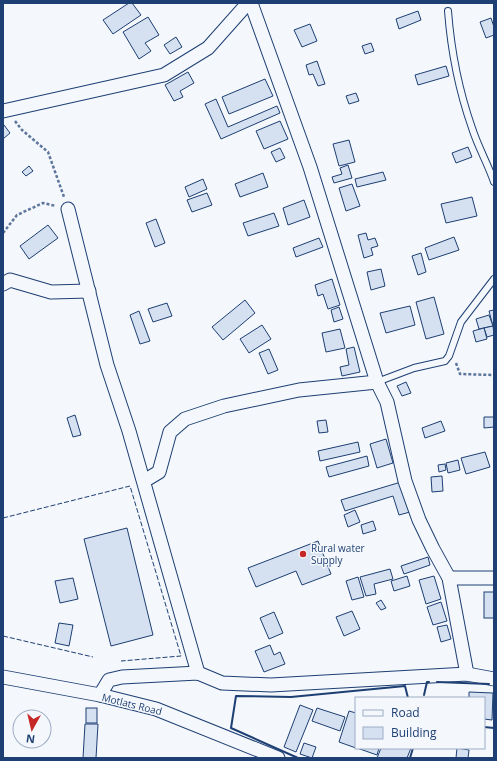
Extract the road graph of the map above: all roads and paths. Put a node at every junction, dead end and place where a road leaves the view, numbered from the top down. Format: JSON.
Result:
{"nodes":[{"id":1,"x":248,"y":3,"type":"edge"},
{"id":2,"x":251,"y":3,"type":"edge"},
{"id":3,"x":448,"y":11,"type":"dead end"},
{"id":4,"x":4,"y":110,"type":"edge"},
{"id":5,"x":494,"y":182,"type":"edge"},
{"id":6,"x":68,"y":209,"type":"junction"},
{"id":7,"x":3,"y":232,"type":"edge"},
{"id":8,"x":494,"y":279,"type":"edge"},
{"id":9,"x":3,"y":284,"type":"edge"},
{"id":10,"x":89,"y":291,"type":"junction"},
{"id":11,"x":449,"y":356,"type":"junction"},
{"id":12,"x":494,"y":375,"type":"edge"},
{"id":13,"x":376,"y":382,"type":"junction"},
{"id":14,"x":144,"y":481,"type":"junction"},
{"id":15,"x":448,"y":578,"type":"junction"},
{"id":16,"x":494,"y":578,"type":"edge"},
{"id":17,"x":198,"y":673,"type":"junction"},
{"id":18,"x":467,"y":674,"type":"junction"},
{"id":19,"x":3,"y":677,"type":"edge"},
{"id":20,"x":494,"y":679,"type":"edge"},
{"id":21,"x":100,"y":696,"type":"junction"},
{"id":22,"x":278,"y":758,"type":"edge"}],
"edges":[{"from":1,"to":4,"type":"street"},
{"from":2,"to":13,"type":"street"},
{"from":3,"to":5,"type":"lane"},
{"from":4,"to":6,"type":"path"},
{"from":6,"to":7,"type":"path"},
{"from":6,"to":10,"type":"street"},
{"from":8,"to":11,"type":"lane"},
{"from":9,"to":10,"type":"street"},
{"from":10,"to":14,"type":"street"},
{"from":11,"to":12,"type":"path"},
{"from":11,"to":13,"type":"lane"},
{"from":13,"to":14,"type":"street"},
{"from":13,"to":15,"type":"street"},
{"from":14,"to":17,"type":"street"},
{"from":15,"to":16,"type":"street"},
{"from":15,"to":18,"type":"street"},
{"from":17,"to":18,"type":"street"},
{"from":17,"to":21,"type":"street"},
{"from":18,"to":20,"type":"street"},
{"from":19,"to":21,"type":"street","name":"Motlats Road"},
{"from":21,"to":22,"type":"street","name":"Motlats Road"}]}
